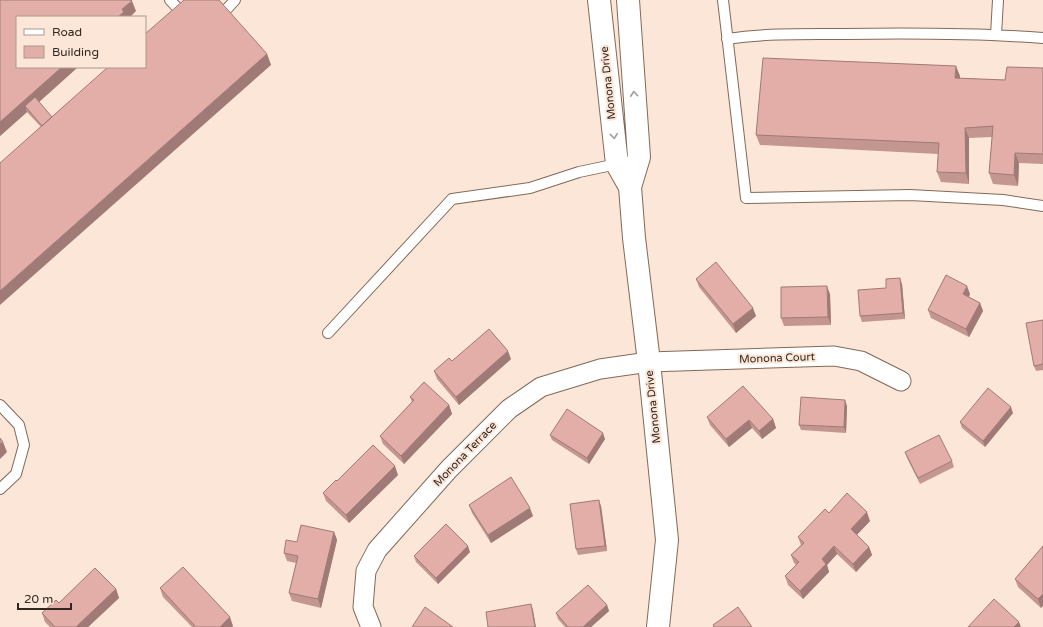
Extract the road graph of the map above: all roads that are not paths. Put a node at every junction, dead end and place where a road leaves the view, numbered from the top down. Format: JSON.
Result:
{"nodes":[{"id":1,"x":170,"y":0,"type":"edge"},
{"id":2,"x":235,"y":0,"type":"edge"},
{"id":3,"x":599,"y":0,"type":"edge"},
{"id":4,"x":628,"y":0,"type":"edge"},
{"id":5,"x":723,"y":0,"type":"edge"},
{"id":6,"x":998,"y":0,"type":"edge"},
{"id":7,"x":224,"y":12,"type":"edge"},
{"id":8,"x":184,"y":14,"type":"edge"},
{"id":9,"x":996,"y":35,"type":"junction"},
{"id":10,"x":727,"y":38,"type":"junction"},
{"id":11,"x":1043,"y":38,"type":"edge"},
{"id":12,"x":617,"y":164,"type":"junction"},
{"id":13,"x":630,"y":187,"type":"junction"},
{"id":14,"x":1043,"y":206,"type":"edge"},
{"id":15,"x":328,"y":334,"type":"dead end"},
{"id":16,"x":649,"y":362,"type":"junction"},
{"id":17,"x":901,"y":381,"type":"dead end"},
{"id":18,"x":0,"y":405,"type":"edge"},
{"id":19,"x":0,"y":489,"type":"edge"},
{"id":20,"x":370,"y":627,"type":"edge"},
{"id":21,"x":658,"y":627,"type":"edge"}],
"edges":[{"from":1,"to":8,"type":"lane"},
{"from":2,"to":7,"type":"lane"},
{"from":3,"to":12,"type":"street","name":"Monona Drive","one_way":true},
{"from":13,"to":4,"type":"street","name":"Monona Drive","one_way":true},
{"from":5,"to":10,"type":"lane"},
{"from":6,"to":9,"type":"lane"},
{"from":9,"to":10,"type":"lane"},
{"from":9,"to":11,"type":"lane"},
{"from":10,"to":14,"type":"lane"},
{"from":12,"to":13,"type":"street","name":"Monona Drive"},
{"from":12,"to":15,"type":"lane"},
{"from":13,"to":16,"type":"street","name":"Monona Drive"},
{"from":16,"to":17,"type":"street","name":"Monona Court"},
{"from":16,"to":20,"type":"street","name":"Monona Terrace"},
{"from":16,"to":21,"type":"street","name":"Monona Drive"},
{"from":18,"to":19,"type":"lane"}]}
